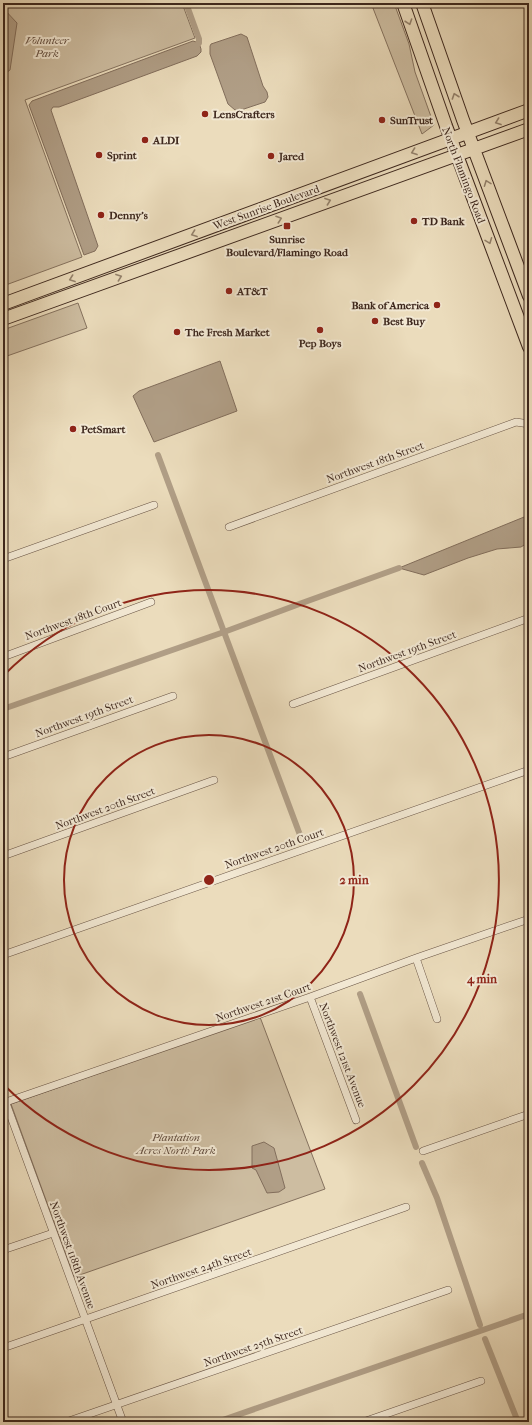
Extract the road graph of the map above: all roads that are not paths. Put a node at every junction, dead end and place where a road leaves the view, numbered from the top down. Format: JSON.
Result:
{"nodes":[{"id":1,"x":403,"y":3,"type":"edge"},
{"id":2,"x":422,"y":3,"type":"edge"},
{"id":3,"x":529,"y":110,"type":"edge"},
{"id":4,"x":529,"y":129,"type":"edge"},
{"id":5,"x":468,"y":133,"type":"junction"},
{"id":6,"x":451,"y":139,"type":"junction"},
{"id":7,"x":474,"y":150,"type":"junction"},
{"id":8,"x":457,"y":156,"type":"junction"},
{"id":9,"x":529,"y":296,"type":"edge"},
{"id":10,"x":3,"y":304,"type":"edge"},
{"id":11,"x":3,"y":319,"type":"edge"},
{"id":12,"x":529,"y":347,"type":"edge"},
{"id":13,"x":529,"y":423,"type":"edge"},
{"id":14,"x":154,"y":505,"type":"dead end"},
{"id":15,"x":229,"y":527,"type":"dead end"},
{"id":16,"x":3,"y":559,"type":"edge"},
{"id":17,"x":151,"y":602,"type":"dead end"},
{"id":18,"x":529,"y":618,"type":"edge"},
{"id":19,"x":3,"y":657,"type":"edge"},
{"id":20,"x":173,"y":696,"type":"dead end"},
{"id":21,"x":293,"y":704,"type":"dead end"},
{"id":22,"x":3,"y":758,"type":"edge"},
{"id":23,"x":529,"y":770,"type":"edge"},
{"id":24,"x":214,"y":780,"type":"dead end"},
{"id":25,"x":3,"y":856,"type":"edge"},
{"id":26,"x":529,"y":919,"type":"edge"},
{"id":27,"x":3,"y":955,"type":"edge"},
{"id":28,"x":416,"y":958,"type":"junction"},
{"id":29,"x":310,"y":997,"type":"junction"},
{"id":30,"x":437,"y":1019,"type":"dead end"},
{"id":31,"x":4,"y":1100,"type":"edge"},
{"id":32,"x":529,"y":1114,"type":"edge"},
{"id":33,"x":356,"y":1120,"type":"dead end"},
{"id":34,"x":422,"y":1151,"type":"dead end"},
{"id":35,"x":406,"y":1207,"type":"dead end"},
{"id":36,"x":53,"y":1233,"type":"junction"},
{"id":37,"x":3,"y":1250,"type":"edge"},
{"id":38,"x":448,"y":1290,"type":"dead end"},
{"id":39,"x":85,"y":1320,"type":"junction"},
{"id":40,"x":3,"y":1348,"type":"edge"},
{"id":41,"x":481,"y":1381,"type":"dead end"},
{"id":42,"x":117,"y":1405,"type":"junction"},
{"id":43,"x":66,"y":1422,"type":"edge"},
{"id":44,"x":123,"y":1422,"type":"edge"},
{"id":45,"x":364,"y":1422,"type":"edge"}],
"edges":[{"from":1,"to":6,"type":"highway","name":"North Flamingo Road","one_way":true},
{"from":5,"to":2,"type":"highway","name":"North Flamingo Road","one_way":true},
{"from":3,"to":5,"type":"highway","name":"West Sunrise Boulevard","one_way":true},
{"from":4,"to":7,"type":"highway","name":"West Sunrise Boulevard"},
{"from":5,"to":6,"type":"highway","name":"West Sunrise Boulevard"},
{"from":5,"to":7,"type":"highway","name":"North Flamingo Road"},
{"from":6,"to":8,"type":"highway","name":"North Flamingo Road"},
{"from":6,"to":10,"type":"highway","name":"West Sunrise Boulevard","one_way":true},
{"from":7,"to":8,"type":"highway","name":"West Sunrise Boulevard"},
{"from":9,"to":7,"type":"highway","name":"North Flamingo Road","one_way":true},
{"from":11,"to":8,"type":"highway","name":"West Sunrise Boulevard","one_way":true},
{"from":8,"to":12,"type":"highway","name":"North Flamingo Road","one_way":true},
{"from":13,"to":15,"type":"street","name":"Northwest 18th Street"},
{"from":14,"to":16,"type":"street"},
{"from":17,"to":19,"type":"street","name":"Northwest 18th Court"},
{"from":18,"to":21,"type":"street","name":"Northwest 19th Street"},
{"from":20,"to":22,"type":"street","name":"Northwest 19th Street"},
{"from":23,"to":27,"type":"street","name":"Northwest 20th Court"},
{"from":24,"to":25,"type":"street","name":"Northwest 20th Street"},
{"from":26,"to":28,"type":"street","name":"Northwest 21st Court"},
{"from":28,"to":29,"type":"street","name":"Northwest 21st Court"},
{"from":28,"to":30,"type":"street"},
{"from":29,"to":31,"type":"street","name":"Northwest 21st Court"},
{"from":29,"to":33,"type":"street","name":"Northwest 121st Avenue"},
{"from":31,"to":36,"type":"street","name":"Northwest 118th Avenue"},
{"from":32,"to":34,"type":"street"},
{"from":35,"to":39,"type":"street","name":"Northwest 24th Street"},
{"from":36,"to":37,"type":"street"},
{"from":36,"to":39,"type":"street","name":"Northwest 118th Avenue"},
{"from":38,"to":42,"type":"street","name":"Northwest 25th Street"},
{"from":39,"to":40,"type":"street","name":"Northwest 24th Street"},
{"from":39,"to":42,"type":"street","name":"Northwest 118th Avenue"},
{"from":41,"to":45,"type":"street"},
{"from":42,"to":43,"type":"street","name":"Northwest 25th Street"},
{"from":42,"to":44,"type":"street","name":"Northwest 118th Avenue"}]}
